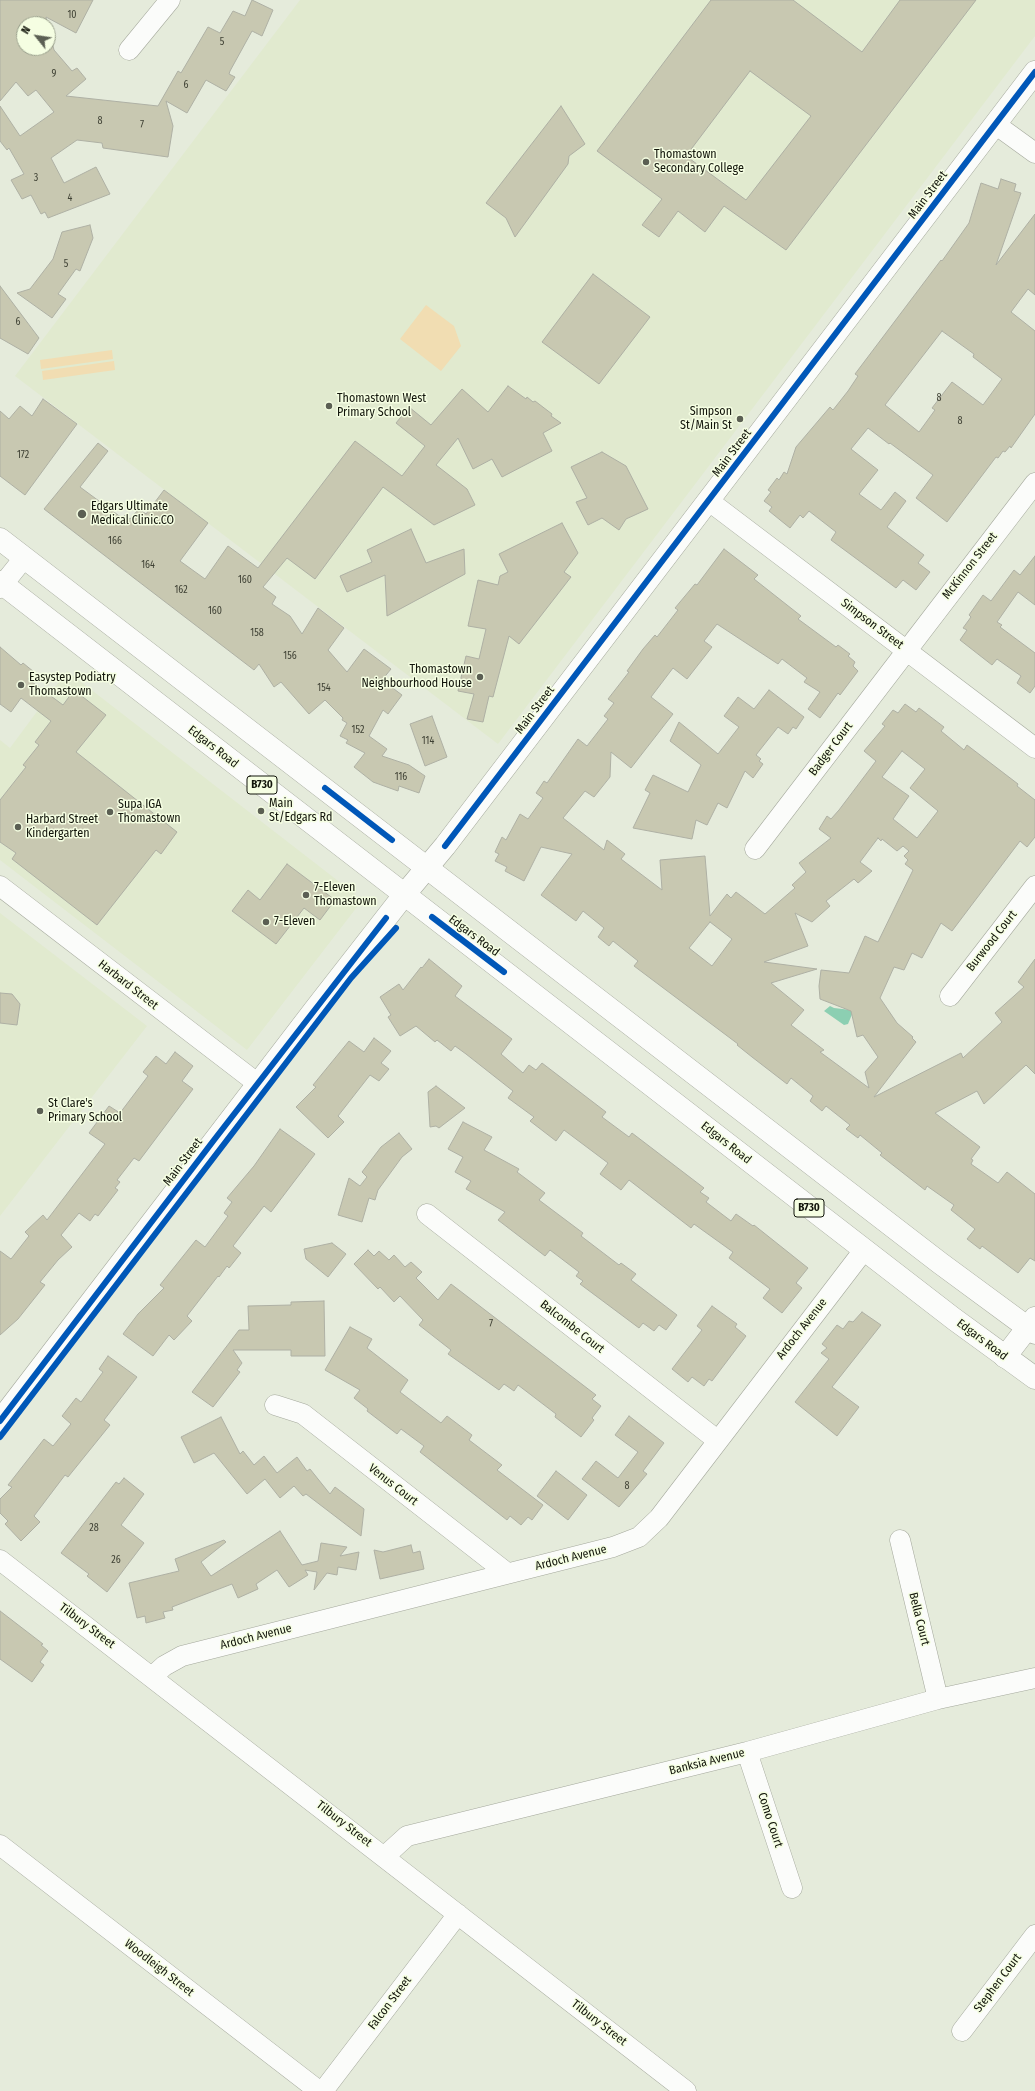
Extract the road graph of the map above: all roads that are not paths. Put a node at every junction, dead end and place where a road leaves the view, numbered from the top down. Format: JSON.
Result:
{"nodes":[{"id":1,"x":170,"y":0,"type":"edge"},
{"id":2,"x":129,"y":50,"type":"dead end"},
{"id":3,"x":1035,"y":72,"type":"edge"},
{"id":4,"x":995,"y":124,"type":"junction"},
{"id":5,"x":1035,"y":153,"type":"edge"},
{"id":6,"x":1035,"y":483,"type":"edge"},
{"id":7,"x":709,"y":501,"type":"junction"},
{"id":8,"x":0,"y":539,"type":"edge"},
{"id":9,"x":24,"y":558,"type":"junction"},
{"id":10,"x":1,"y":585,"type":"edge"},
{"id":11,"x":906,"y":649,"type":"junction"},
{"id":12,"x":1035,"y":748,"type":"edge"},
{"id":13,"x":755,"y":849,"type":"dead end"},
{"id":14,"x":428,"y":867,"type":"junction"},
{"id":15,"x":0,"y":886,"type":"edge"},
{"id":16,"x":1035,"y":886,"type":"edge"},
{"id":17,"x":404,"y":895,"type":"junction"},
{"id":18,"x":950,"y":996,"type":"dead end"},
{"id":19,"x":257,"y":1083,"type":"junction"},
{"id":20,"x":427,"y":1214,"type":"dead end"},
{"id":21,"x":864,"y":1250,"type":"junction"},
{"id":22,"x":1032,"y":1326,"type":"edge"},
{"id":23,"x":1005,"y":1357,"type":"junction"},
{"id":24,"x":1035,"y":1378,"type":"edge"},
{"id":25,"x":275,"y":1405,"type":"dead end"},
{"id":26,"x":0,"y":1421,"type":"edge"},
{"id":27,"x":717,"y":1440,"type":"junction"},
{"id":28,"x":900,"y":1540,"type":"dead end"},
{"id":29,"x":0,"y":1560,"type":"edge"},
{"id":30,"x":507,"y":1573,"type":"junction"},
{"id":31,"x":153,"y":1676,"type":"junction"},
{"id":32,"x":1035,"y":1678,"type":"edge"},
{"id":33,"x":938,"y":1699,"type":"junction"},
{"id":34,"x":747,"y":1752,"type":"junction"},
{"id":35,"x":0,"y":1845,"type":"edge"},
{"id":36,"x":385,"y":1856,"type":"junction"},
{"id":37,"x":792,"y":1888,"type":"dead end"},
{"id":38,"x":458,"y":1914,"type":"junction"},
{"id":39,"x":1035,"y":1934,"type":"edge"},
{"id":40,"x":962,"y":2031,"type":"dead end"},
{"id":41,"x":319,"y":2091,"type":"edge"},
{"id":42,"x":323,"y":2091,"type":"edge"},
{"id":43,"x":686,"y":2091,"type":"edge"}],
"edges":[{"from":1,"to":2,"type":"street"},
{"from":3,"to":4,"type":"main road","name":"Main Street"},
{"from":4,"to":5,"type":"street"},
{"from":4,"to":7,"type":"main road","name":"Main Street"},
{"from":6,"to":11,"type":"street","name":"McKinnon Street"},
{"from":7,"to":11,"type":"street","name":"Simpson Street"},
{"from":7,"to":14,"type":"main road","name":"Main Street"},
{"from":8,"to":9,"type":"main road"},
{"from":9,"to":10,"type":"street"},
{"from":9,"to":14,"type":"main road"},
{"from":10,"to":17,"type":"main road","name":"Edgars Road","number":"B730"},
{"from":11,"to":12,"type":"street","name":"Simpson Street"},
{"from":11,"to":13,"type":"street","name":"Badger Court"},
{"from":14,"to":17,"type":"main road","name":"Main Street"},
{"from":14,"to":22,"type":"main road"},
{"from":15,"to":19,"type":"street","name":"Harbard Street"},
{"from":16,"to":18,"type":"street","name":"Burwood Court"},
{"from":17,"to":19,"type":"main road","name":"Main Street"},
{"from":17,"to":21,"type":"main road","name":"Edgars Road","number":"B730"},
{"from":19,"to":26,"type":"main road","name":"Main Street"},
{"from":20,"to":27,"type":"street","name":"Balcombe Court"},
{"from":21,"to":23,"type":"main road","name":"Edgars Road","number":"B730"},
{"from":21,"to":27,"type":"street","name":"Ardoch Avenue"},
{"from":22,"to":23,"type":"main road"},
{"from":23,"to":24,"type":"main road","name":"Edgars Road","number":"B730"},
{"from":25,"to":30,"type":"street","name":"Venus Court"},
{"from":27,"to":30,"type":"street","name":"Ardoch Avenue"},
{"from":28,"to":33,"type":"street","name":"Bella Court"},
{"from":29,"to":31,"type":"street","name":"Tilbury Street"},
{"from":30,"to":31,"type":"street","name":"Ardoch Avenue"},
{"from":31,"to":36,"type":"street","name":"Tilbury Street"},
{"from":32,"to":33,"type":"street","name":"Banksia Avenue"},
{"from":33,"to":34,"type":"street","name":"Banksia Avenue"},
{"from":34,"to":36,"type":"street","name":"Banksia Avenue"},
{"from":34,"to":37,"type":"street","name":"Como Court"},
{"from":35,"to":41,"type":"street","name":"Woodleigh Street"},
{"from":36,"to":38,"type":"street","name":"Tilbury Street"},
{"from":38,"to":42,"type":"street","name":"Falcon Street"},
{"from":38,"to":43,"type":"street","name":"Tilbury Street"},
{"from":39,"to":40,"type":"street","name":"Stephen Court"}]}
